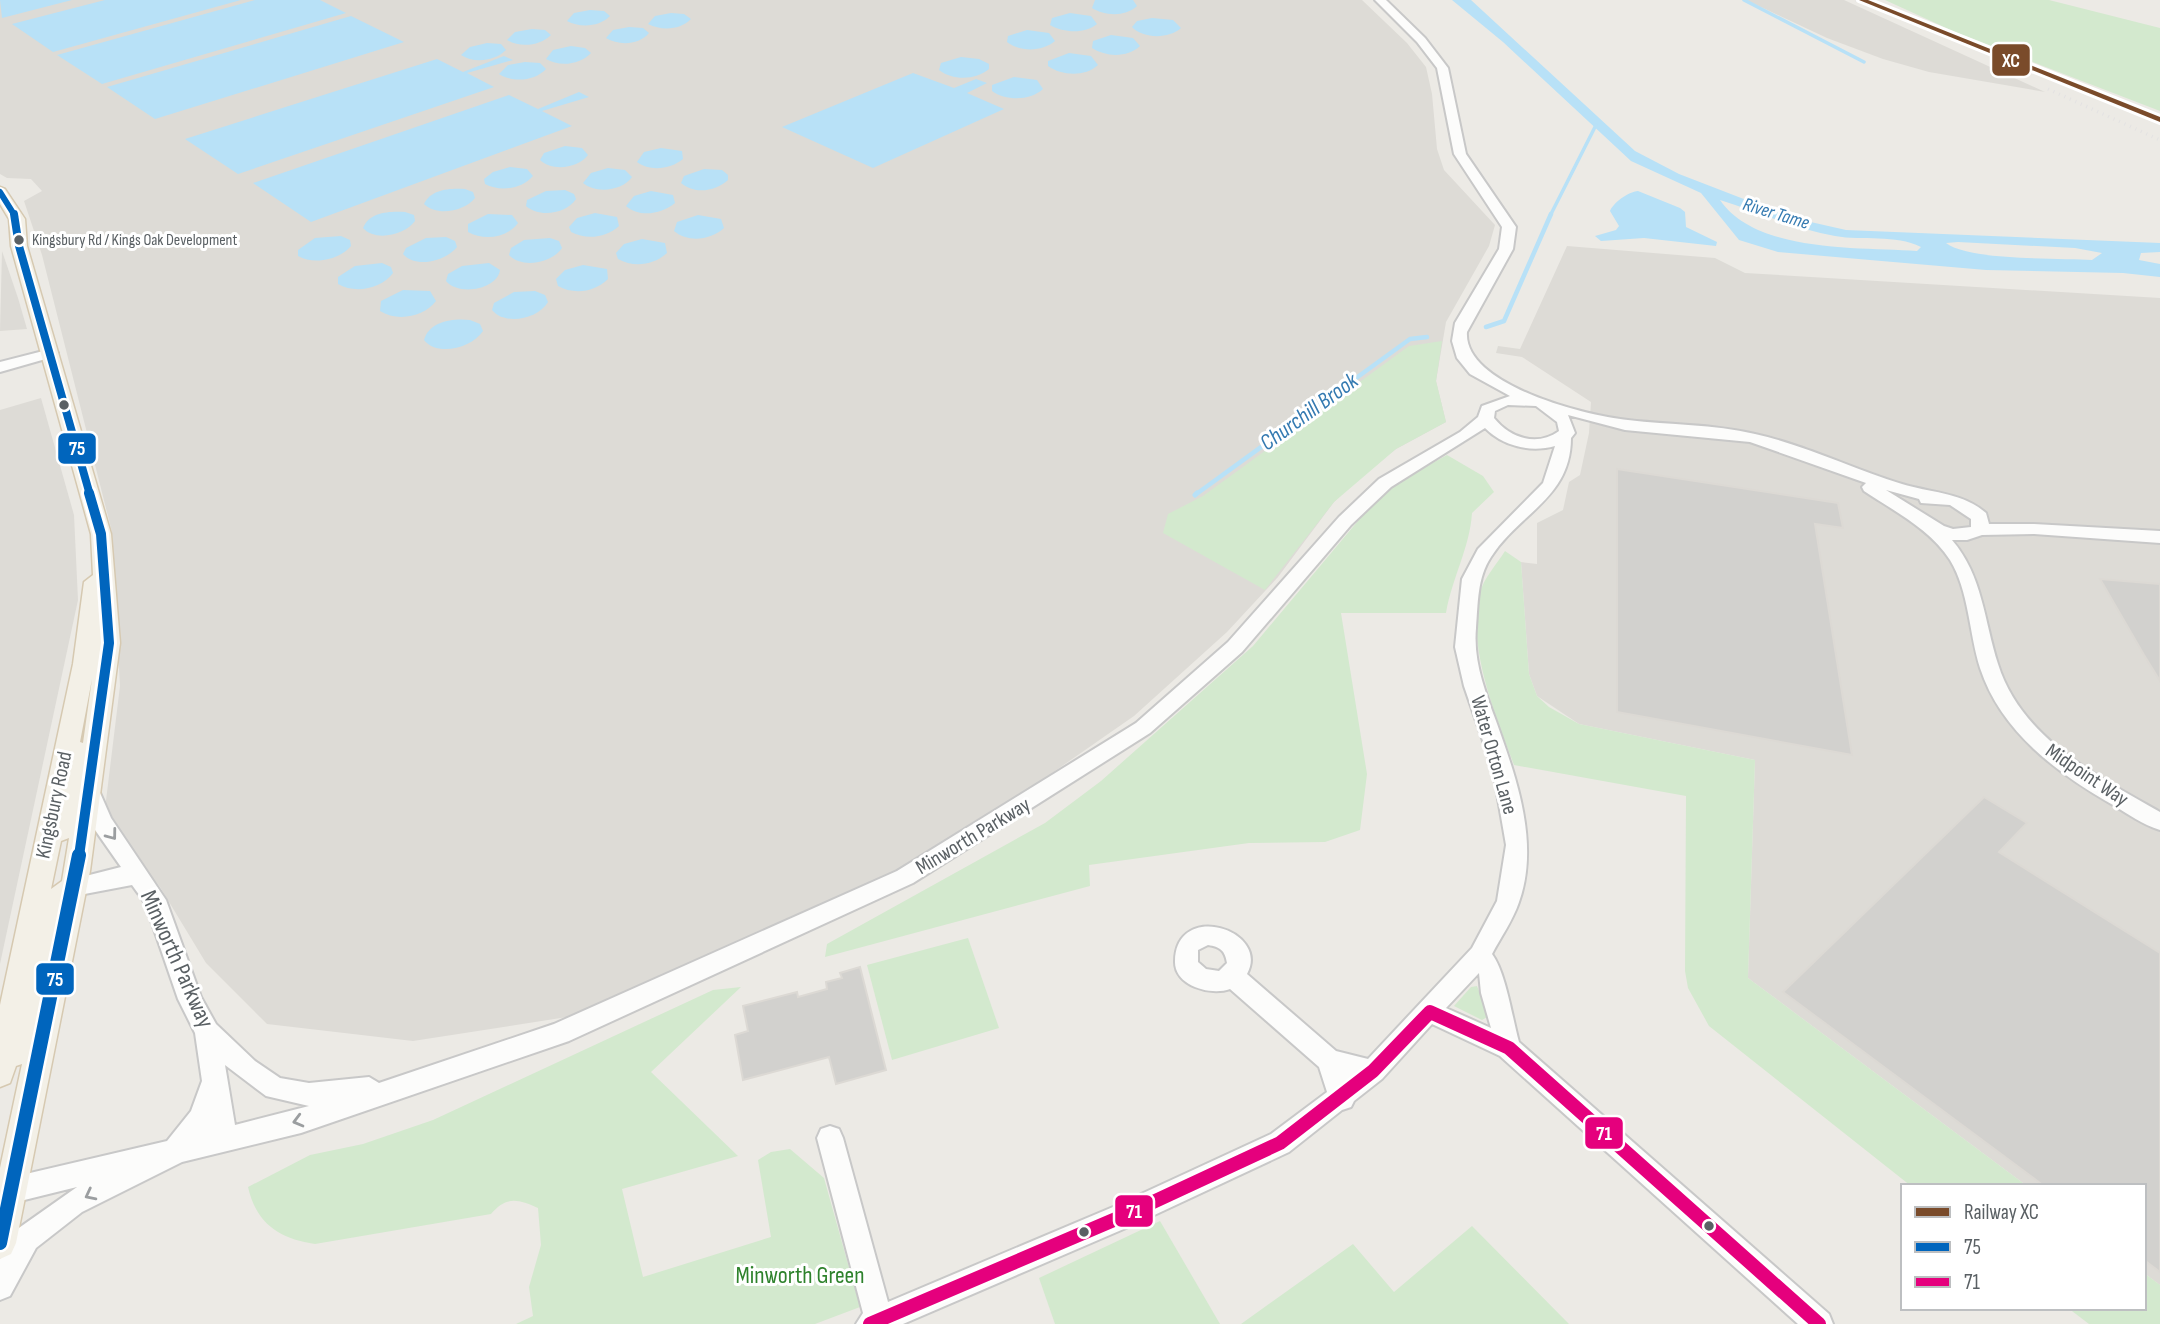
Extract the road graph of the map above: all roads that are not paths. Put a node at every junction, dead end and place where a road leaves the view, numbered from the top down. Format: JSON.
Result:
{"nodes":[{"id":1,"x":1380,"y":0,"type":"edge"},
{"id":2,"x":1,"y":193,"type":"edge"},
{"id":3,"x":0,"y":220,"type":"edge"},
{"id":4,"x":8,"y":238,"type":"edge"},
{"id":5,"x":51,"y":353,"type":"junction"},
{"id":6,"x":0,"y":367,"type":"edge"},
{"id":7,"x":1485,"y":381,"type":"junction"},
{"id":8,"x":1545,"y":404,"type":"junction"},
{"id":9,"x":1487,"y":414,"type":"junction"},
{"id":10,"x":1625,"y":425,"type":"junction"},
{"id":11,"x":1565,"y":435,"type":"junction"},
{"id":12,"x":1525,"y":443,"type":"junction"},
{"id":13,"x":1446,"y":446,"type":"junction"},
{"id":14,"x":1560,"y":464,"type":"junction"},
{"id":15,"x":1843,"y":470,"type":"junction"},
{"id":16,"x":1940,"y":498,"type":"junction"},
{"id":17,"x":1965,"y":505,"type":"junction"},
{"id":18,"x":1926,"y":523,"type":"junction"},
{"id":19,"x":2034,"y":529,"type":"junction"},
{"id":20,"x":1979,"y":531,"type":"junction"},
{"id":21,"x":101,"y":534,"type":"junction"},
{"id":22,"x":2160,"y":537,"type":"edge"},
{"id":23,"x":1961,"y":565,"type":"junction"},
{"id":24,"x":109,"y":643,"type":"junction"},
{"id":25,"x":90,"y":792,"type":"junction"},
{"id":26,"x":2160,"y":822,"type":"edge"},
{"id":27,"x":47,"y":836,"type":"junction"},
{"id":28,"x":80,"y":854,"type":"junction"},
{"id":29,"x":139,"y":876,"type":"junction"},
{"id":30,"x":74,"y":887,"type":"junction"},
{"id":31,"x":1480,"y":956,"type":"junction"},
{"id":32,"x":1232,"y":976,"type":"dead end"},
{"id":33,"x":1430,"y":1012,"type":"junction"},
{"id":34,"x":207,"y":1032,"type":"junction"},
{"id":35,"x":1509,"y":1048,"type":"junction"},
{"id":36,"x":1329,"y":1060,"type":"junction"},
{"id":37,"x":1373,"y":1072,"type":"junction"},
{"id":38,"x":0,"y":1074,"type":"edge"},
{"id":39,"x":0,"y":1080,"type":"edge"},
{"id":40,"x":215,"y":1081,"type":"junction"},
{"id":41,"x":409,"y":1083,"type":"junction"},
{"id":42,"x":1342,"y":1099,"type":"junction"},
{"id":43,"x":830,"y":1138,"type":"dead end"},
{"id":44,"x":224,"y":1139,"type":"junction"},
{"id":45,"x":173,"y":1153,"type":"junction"},
{"id":46,"x":5,"y":1192,"type":"edge"},
{"id":47,"x":0,"y":1242,"type":"edge"},
{"id":48,"x":0,"y":1286,"type":"edge"},
{"id":49,"x":874,"y":1322,"type":"edge"},
{"id":50,"x":1819,"y":1324,"type":"edge"}],
"edges":[{"from":1,"to":7,"type":"street"},
{"from":2,"to":4,"type":"main road","name":"Kingsbury Road"},
{"from":3,"to":4,"type":"main road"},
{"from":4,"to":5,"type":"main road","name":"Kingsbury Road"},
{"from":5,"to":6,"type":"street"},
{"from":5,"to":21,"type":"main road","name":"Kingsbury Road"},
{"from":7,"to":8,"type":"street"},
{"from":7,"to":9,"type":"street"},
{"from":8,"to":9,"type":"street"},
{"from":8,"to":10,"type":"street","name":"Midpoint Way"},
{"from":8,"to":11,"type":"street"},
{"from":9,"to":12,"type":"street"},
{"from":9,"to":13,"type":"street","name":"Minworth Parkway"},
{"from":10,"to":11,"type":"street","name":"Midpoint Way"},
{"from":10,"to":15,"type":"street","name":"Midpoint Way"},
{"from":11,"to":12,"type":"street","name":"Minworth Parkway"},
{"from":11,"to":14,"type":"street","name":"Water Orton Lane"},
{"from":12,"to":13,"type":"street","name":"Minworth Parkway"},
{"from":12,"to":14,"type":"street"},
{"from":13,"to":41,"type":"street","name":"Minworth Parkway"},
{"from":14,"to":31,"type":"street","name":"Water Orton Lane"},
{"from":15,"to":16,"type":"street","name":"Midpoint Way"},
{"from":15,"to":18,"type":"street","name":"Midpoint Way"},
{"from":16,"to":17,"type":"street","name":"Midpoint Way"},
{"from":16,"to":18,"type":"street"},
{"from":17,"to":19,"type":"street"},
{"from":17,"to":20,"type":"street"},
{"from":18,"to":20,"type":"street"},
{"from":18,"to":23,"type":"street","name":"Midpoint Way"},
{"from":19,"to":20,"type":"street"},
{"from":19,"to":22,"type":"street"},
{"from":20,"to":23,"type":"street"},
{"from":21,"to":24,"type":"main road","name":"Kingsbury Road"},
{"from":21,"to":27,"type":"main road","name":"Kingsbury Road"},
{"from":23,"to":26,"type":"street","name":"Midpoint Way"},
{"from":24,"to":25,"type":"main road","name":"Kingsbury Road"},
{"from":24,"to":27,"type":"main road"},
{"from":25,"to":28,"type":"main road","name":"Kingsbury Road"},
{"from":25,"to":29,"type":"street","name":"Minworth Parkway","one_way":true},
{"from":27,"to":28,"type":"main road"},
{"from":27,"to":38,"type":"main road","name":"Kingsbury Road"},
{"from":28,"to":30,"type":"main road","name":"Kingsbury Road"},
{"from":29,"to":30,"type":"street","name":"Minworth Parkway"},
{"from":29,"to":34,"type":"street","name":"Minworth Parkway"},
{"from":30,"to":39,"type":"main road"},
{"from":30,"to":46,"type":"main road","name":"Kingsbury Road"},
{"from":31,"to":33,"type":"street","name":"Water Orton Lane"},
{"from":31,"to":35,"type":"street"},
{"from":32,"to":36,"type":"street"},
{"from":33,"to":35,"type":"street"},
{"from":33,"to":37,"type":"street","name":"Water Orton Lane"},
{"from":34,"to":40,"type":"street"},
{"from":34,"to":41,"type":"street","name":"Minworth Parkway"},
{"from":35,"to":50,"type":"street"},
{"from":36,"to":37,"type":"street"},
{"from":36,"to":42,"type":"street"},
{"from":37,"to":42,"type":"street","name":"Water Orton Lane"},
{"from":40,"to":44,"type":"street"},
{"from":40,"to":45,"type":"street"},
{"from":41,"to":44,"type":"street","name":"Minworth Parkway","one_way":true},
{"from":42,"to":49,"type":"street","name":"Water Orton Lane"},
{"from":43,"to":49,"type":"street"},
{"from":44,"to":45,"type":"street","name":"Minworth Parkway"},
{"from":45,"to":46,"type":"street","name":"Minworth Parkway"},
{"from":45,"to":48,"type":"street","name":"Minworth Parkway","one_way":true},
{"from":46,"to":47,"type":"main road","name":"Kingsbury Road"}]}
